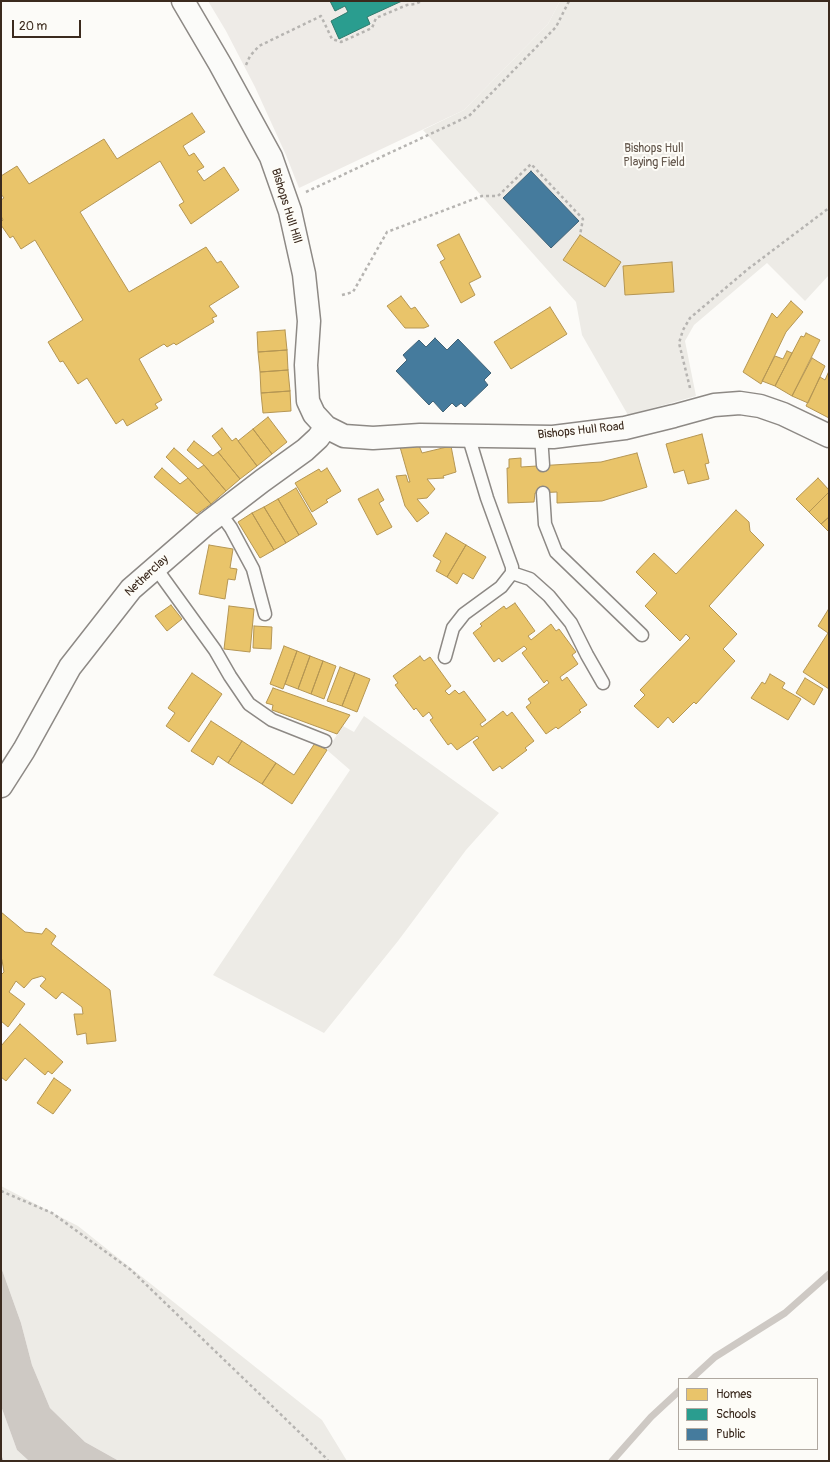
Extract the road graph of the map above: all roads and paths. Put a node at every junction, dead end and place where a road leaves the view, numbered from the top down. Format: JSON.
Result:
{"nodes":[{"id":1,"x":183,"y":1,"type":"edge"},
{"id":2,"x":422,"y":1,"type":"edge"},
{"id":3,"x":569,"y":1,"type":"edge"},
{"id":4,"x":235,"y":91,"type":"junction"},
{"id":5,"x":286,"y":200,"type":"junction"},
{"id":6,"x":829,"y":208,"type":"edge"},
{"id":7,"x":580,"y":235,"type":"dead end"},
{"id":8,"x":342,"y":296,"type":"dead end"},
{"id":9,"x":696,"y":410,"type":"junction"},
{"id":10,"x":326,"y":427,"type":"junction"},
{"id":11,"x":468,"y":435,"type":"junction"},
{"id":12,"x":542,"y":436,"type":"junction"},
{"id":13,"x":829,"y":436,"type":"edge"},
{"id":14,"x":543,"y":466,"type":"dead end"},
{"id":15,"x":543,"y":493,"type":"dead end"},
{"id":16,"x":220,"y":513,"type":"junction"},
{"id":17,"x":155,"y":567,"type":"junction"},
{"id":18,"x":512,"y":574,"type":"junction"},
{"id":19,"x":264,"y":614,"type":"dead end"},
{"id":20,"x":642,"y":635,"type":"dead end"},
{"id":21,"x":445,"y":657,"type":"dead end"},
{"id":22,"x":602,"y":683,"type":"dead end"},
{"id":23,"x":325,"y":742,"type":"dead end"},
{"id":24,"x":1,"y":786,"type":"edge"},
{"id":25,"x":1,"y":1191,"type":"edge"},
{"id":26,"x":1,"y":1458,"type":"edge"},
{"id":27,"x":2,"y":1461,"type":"edge"},
{"id":28,"x":328,"y":1461,"type":"edge"}],
"edges":[{"from":1,"to":4,"type":"street","name":"Bishops Hull Hill"},
{"from":2,"to":4,"type":"path"},
{"from":3,"to":5,"type":"path"},
{"from":4,"to":5,"type":"street","name":"Bishops Hull Hill"},
{"from":5,"to":10,"type":"street","name":"Bishops Hull Hill"},
{"from":6,"to":9,"type":"path"},
{"from":7,"to":8,"type":"path"},
{"from":9,"to":12,"type":"street","name":"Bishops Hull Road"},
{"from":9,"to":13,"type":"street","name":"Bishops Hull Road"},
{"from":10,"to":11,"type":"street","name":"Bishops Hull Road"},
{"from":10,"to":16,"type":"street","name":"Netherclay"},
{"from":11,"to":12,"type":"street","name":"Bishops Hull Road"},
{"from":11,"to":18,"type":"lane"},
{"from":12,"to":14,"type":"lane"},
{"from":15,"to":20,"type":"lane"},
{"from":16,"to":17,"type":"street","name":"Netherclay"},
{"from":16,"to":19,"type":"lane"},
{"from":17,"to":23,"type":"lane"},
{"from":17,"to":24,"type":"street","name":"Netherclay"},
{"from":18,"to":21,"type":"lane"},
{"from":18,"to":22,"type":"lane"},
{"from":25,"to":28,"type":"path"},
{"from":26,"to":27,"type":"path"}]}
